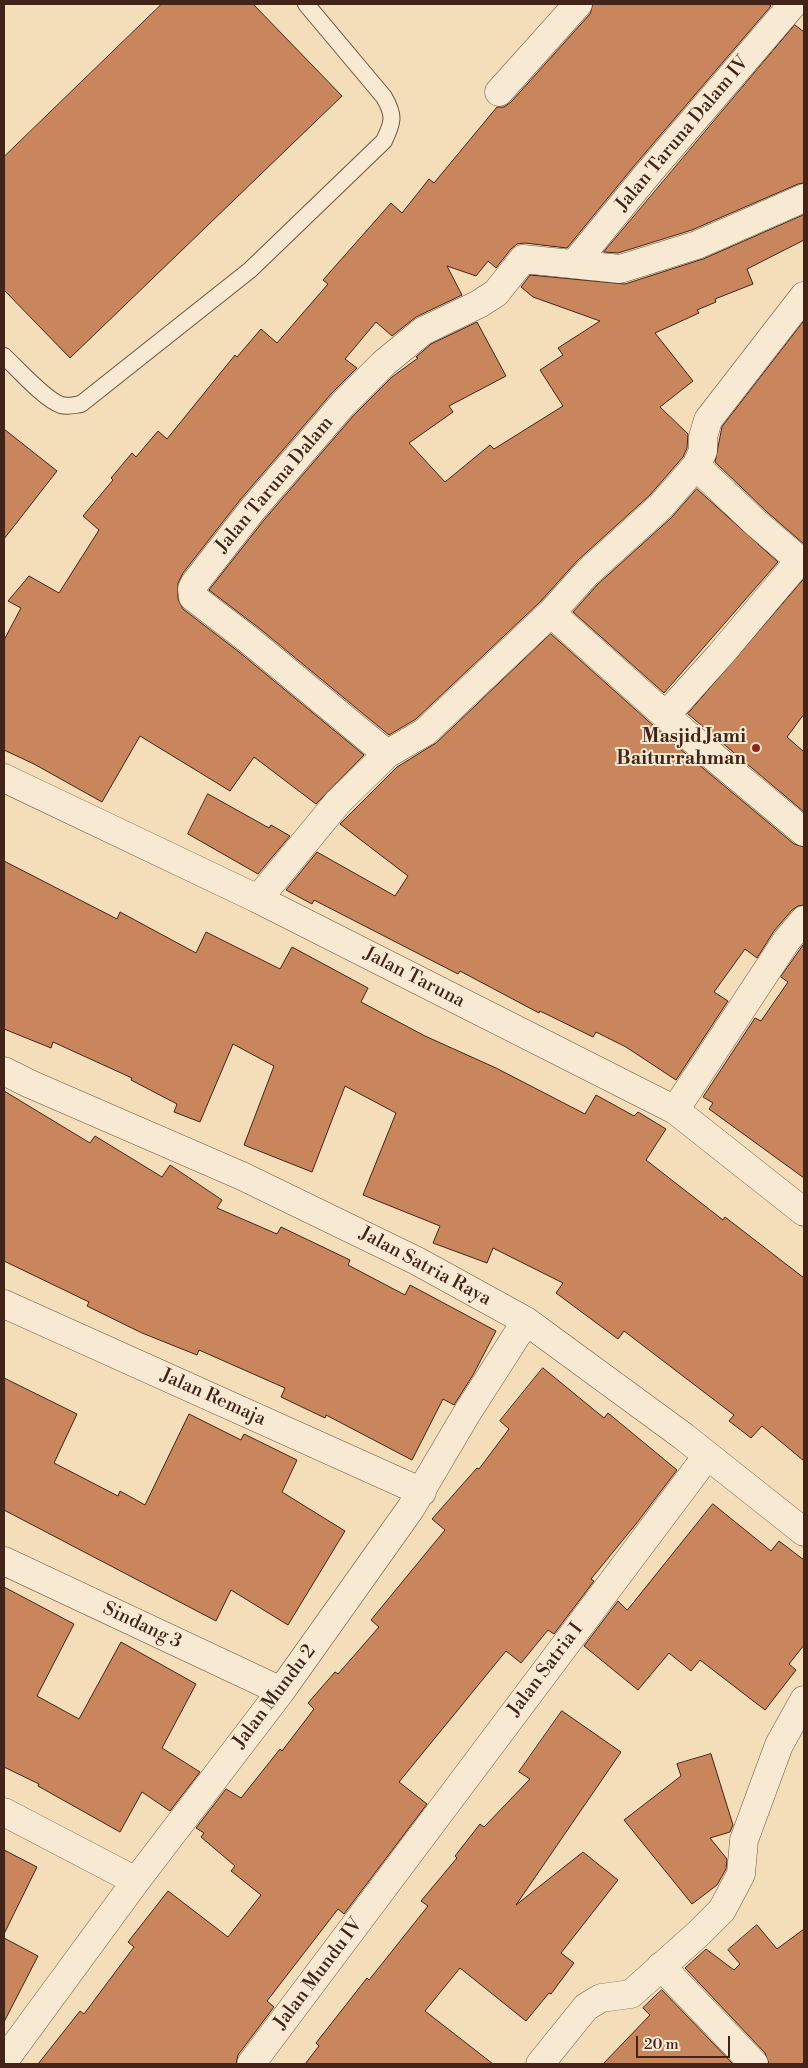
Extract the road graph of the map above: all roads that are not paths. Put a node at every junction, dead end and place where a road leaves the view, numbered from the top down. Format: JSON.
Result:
{"nodes":[{"id":1,"x":306,"y":4,"type":"edge"},
{"id":2,"x":578,"y":4,"type":"edge"},
{"id":3,"x":795,"y":13,"type":"edge"},
{"id":4,"x":499,"y":92,"type":"dead end"},
{"id":5,"x":804,"y":198,"type":"edge"},
{"id":6,"x":574,"y":264,"type":"junction"},
{"id":7,"x":804,"y":296,"type":"edge"},
{"id":8,"x":4,"y":356,"type":"edge"},
{"id":9,"x":696,"y":466,"type":"junction"},
{"id":10,"x":802,"y":562,"type":"edge"},
{"id":11,"x":550,"y":613,"type":"junction"},
{"id":12,"x":666,"y":714,"type":"junction"},
{"id":13,"x":388,"y":754,"type":"junction"},
{"id":14,"x":4,"y":778,"type":"edge"},
{"id":15,"x":804,"y":832,"type":"edge"},
{"id":16,"x":258,"y":899,"type":"junction"},
{"id":17,"x":804,"y":920,"type":"edge"},
{"id":18,"x":4,"y":1071,"type":"edge"},
{"id":19,"x":675,"y":1110,"type":"junction"},
{"id":20,"x":804,"y":1212,"type":"edge"},
{"id":21,"x":4,"y":1304,"type":"edge"},
{"id":22,"x":526,"y":1321,"type":"junction"},
{"id":23,"x":707,"y":1456,"type":"junction"},
{"id":24,"x":422,"y":1492,"type":"junction"},
{"id":25,"x":804,"y":1532,"type":"edge"},
{"id":26,"x":4,"y":1561,"type":"edge"},
{"id":27,"x":281,"y":1691,"type":"junction"},
{"id":28,"x":804,"y":1700,"type":"edge"},
{"id":29,"x":4,"y":1812,"type":"edge"},
{"id":30,"x":136,"y":1881,"type":"junction"},
{"id":31,"x":386,"y":1884,"type":"joint"},
{"id":32,"x":661,"y":1966,"type":"junction"},
{"id":33,"x":4,"y":2061,"type":"edge"},
{"id":34,"x":251,"y":2064,"type":"edge"},
{"id":35,"x":540,"y":2064,"type":"edge"},
{"id":36,"x":754,"y":2064,"type":"edge"}],
"edges":[{"from":1,"to":8,"type":"lane"},
{"from":2,"to":4,"type":"street"},
{"from":3,"to":6,"type":"street","name":"Jalan Taruna Dalam IV"},
{"from":5,"to":6,"type":"street"},
{"from":6,"to":13,"type":"street","name":"Jalan Taruna Dalam"},
{"from":7,"to":9,"type":"street"},
{"from":9,"to":10,"type":"street"},
{"from":9,"to":11,"type":"street"},
{"from":10,"to":12,"type":"street"},
{"from":11,"to":12,"type":"street"},
{"from":11,"to":13,"type":"street"},
{"from":12,"to":15,"type":"street"},
{"from":13,"to":16,"type":"street"},
{"from":14,"to":16,"type":"street","name":"Jalan Taruna"},
{"from":16,"to":19,"type":"street","name":"Jalan Taruna"},
{"from":17,"to":19,"type":"street"},
{"from":18,"to":22,"type":"street","name":"Jalan Satria Raya"},
{"from":19,"to":20,"type":"street","name":"Jalan Taruna"},
{"from":21,"to":24,"type":"street","name":"Jalan Remaja"},
{"from":22,"to":23,"type":"street","name":"Jalan Satria Raya"},
{"from":22,"to":24,"type":"street","name":"Jalan Mundu 2"},
{"from":23,"to":25,"type":"street","name":"Jalan Satria Raya"},
{"from":23,"to":31,"type":"street","name":"Jalan Satria I"},
{"from":24,"to":27,"type":"street","name":"Jalan Mundu 2"},
{"from":26,"to":27,"type":"street","name":"Sindang 3"},
{"from":27,"to":30,"type":"street","name":"Jalan Mundu 2"},
{"from":28,"to":32,"type":"street"},
{"from":29,"to":30,"type":"street"},
{"from":30,"to":33,"type":"street","name":"Jalan Mundu 2"},
{"from":31,"to":34,"type":"street","name":"Jalan Mundu IV"},
{"from":32,"to":35,"type":"street"},
{"from":32,"to":36,"type":"street"}]}
